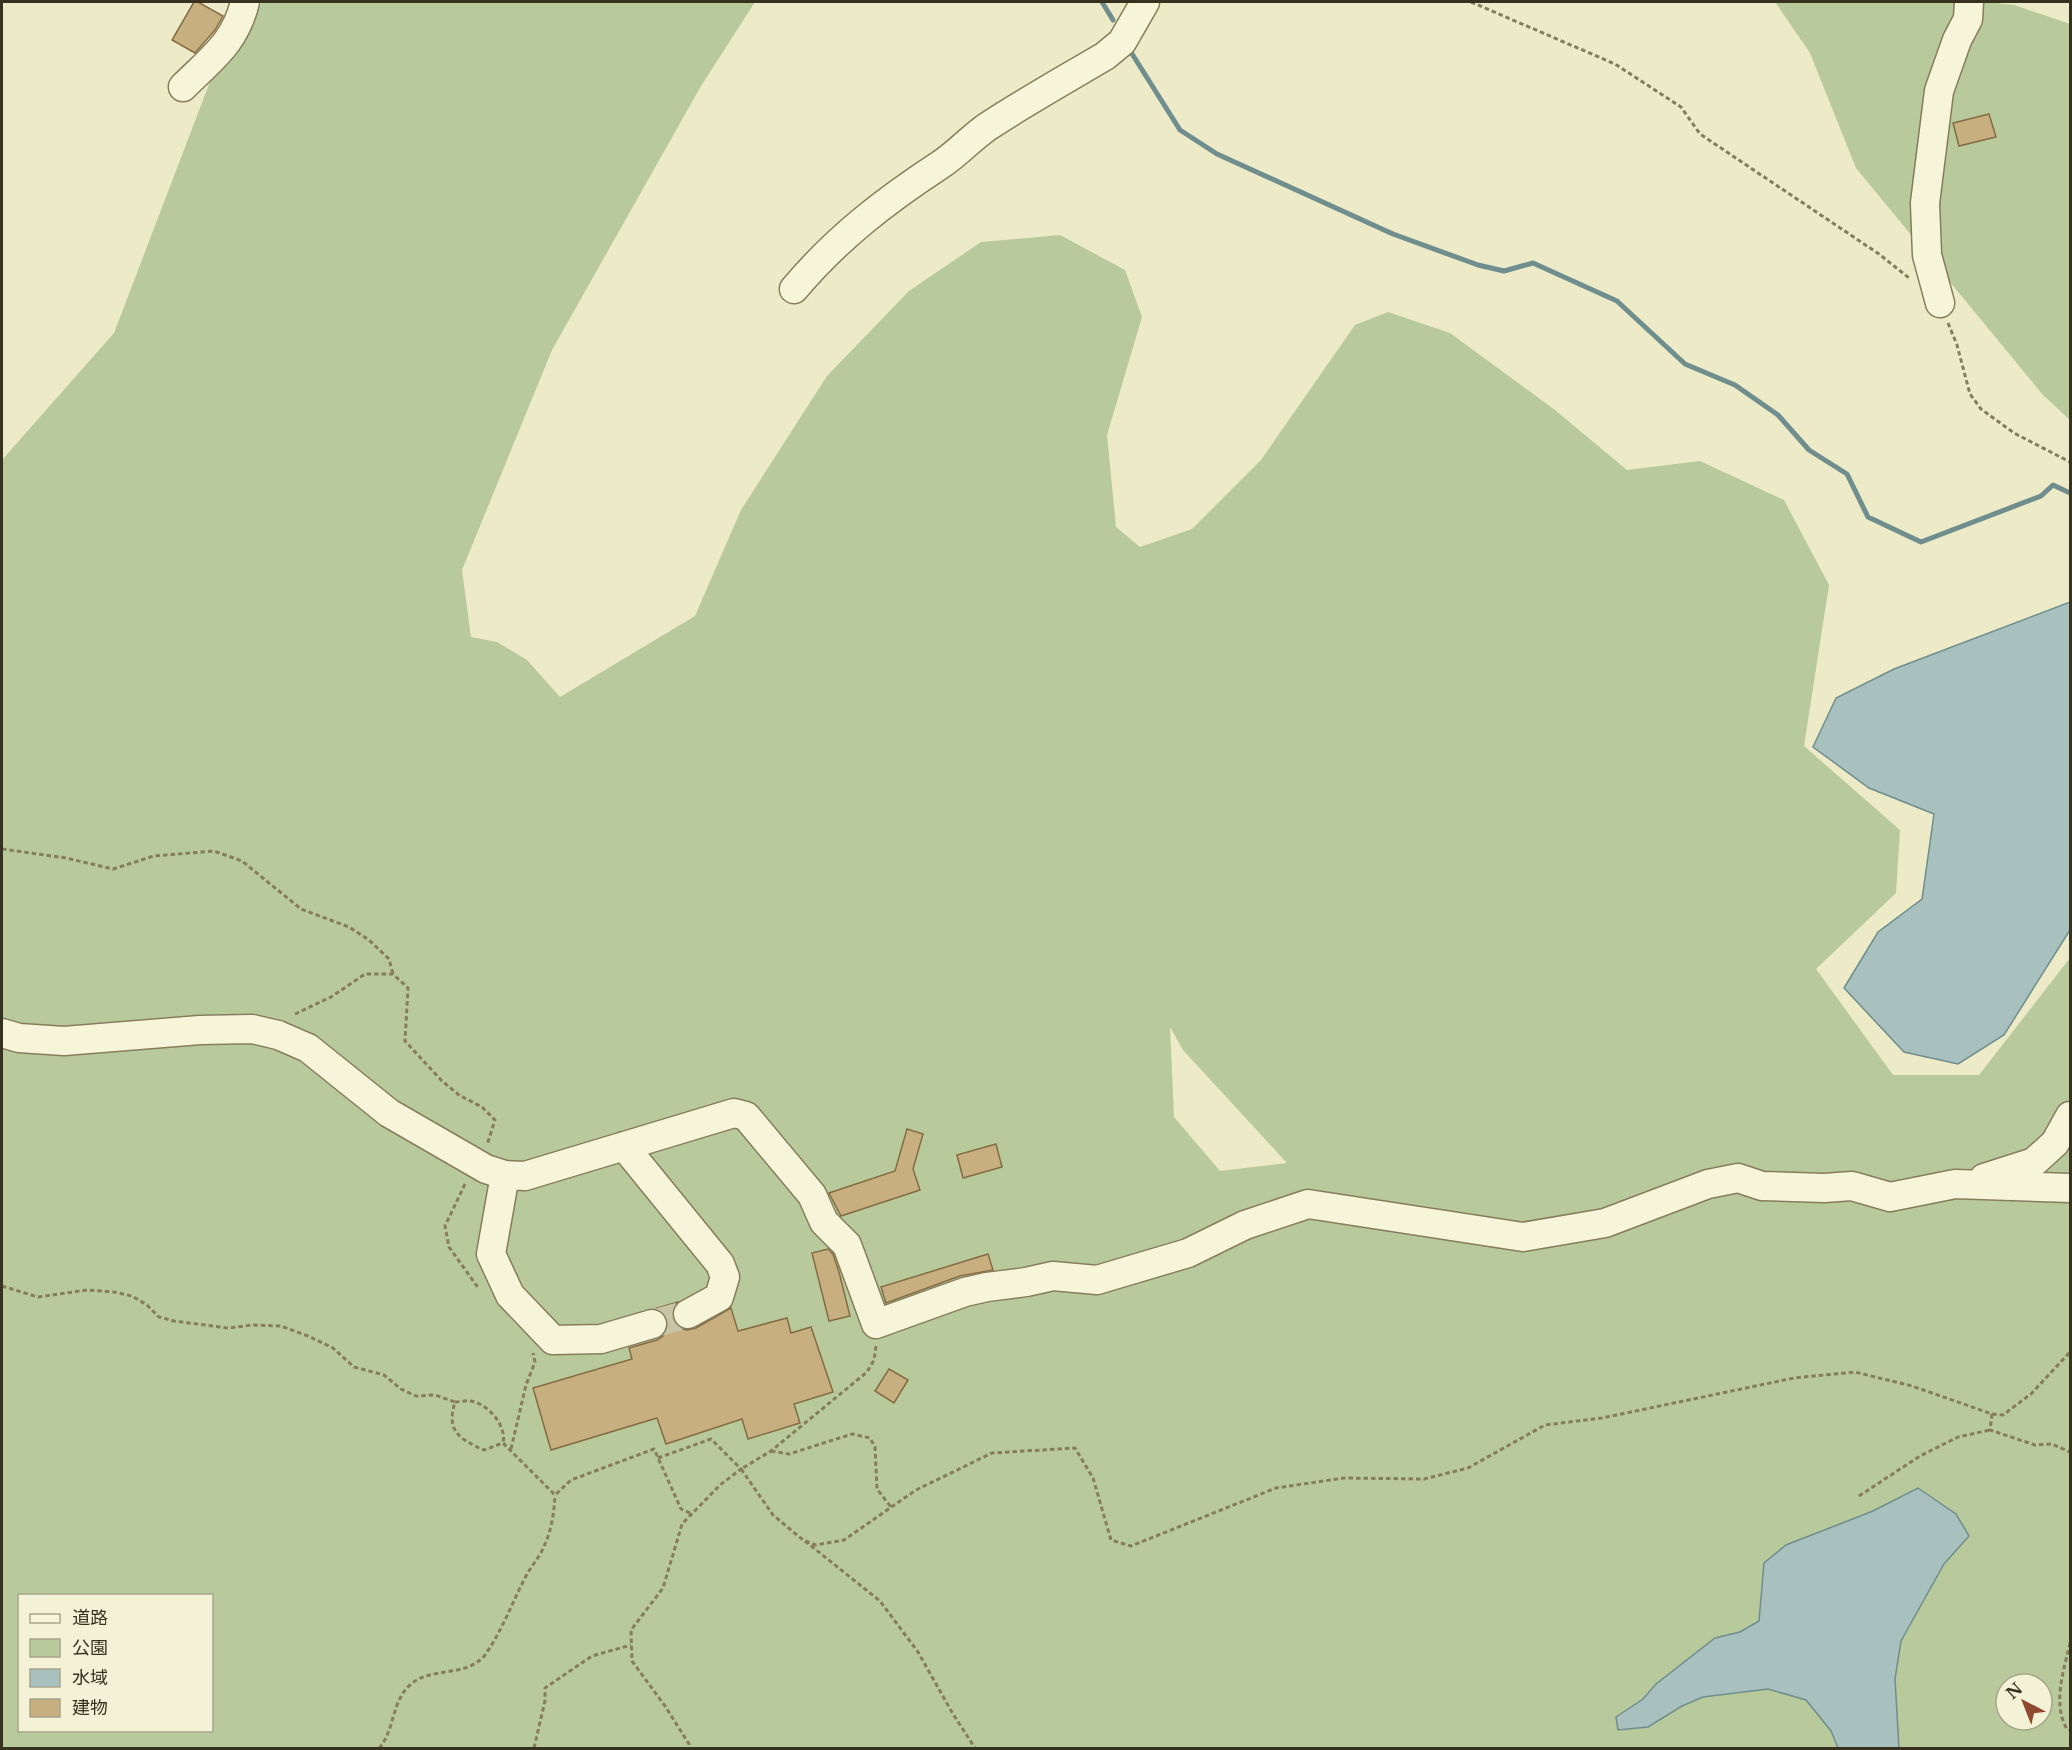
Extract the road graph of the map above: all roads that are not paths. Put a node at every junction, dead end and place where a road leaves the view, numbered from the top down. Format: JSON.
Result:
{"nodes":[{"id":1,"x":245,"y":2,"type":"edge"},
{"id":2,"x":1145,"y":2,"type":"edge"},
{"id":3,"x":1969,"y":2,"type":"edge"},
{"id":4,"x":183,"y":87,"type":"dead end"},
{"id":5,"x":794,"y":289,"type":"dead end"},
{"id":6,"x":1940,"y":303,"type":"road end"},
{"id":7,"x":2,"y":1033,"type":"edge"},
{"id":8,"x":2070,"y":1116,"type":"edge"},
{"id":9,"x":624,"y":1146,"type":"junction"},
{"id":10,"x":505,"y":1175,"type":"junction"},
{"id":11,"x":1955,"y":1184,"type":"junction"},
{"id":12,"x":2070,"y":1188,"type":"edge"},
{"id":13,"x":688,"y":1314,"type":"tunnel mouth"},
{"id":14,"x":652,"y":1324,"type":"tunnel mouth"}],
"edges":[{"from":1,"to":4,"type":"street"},
{"from":2,"to":5,"type":"street"},
{"from":3,"to":6,"type":"street"},
{"from":7,"to":10,"type":"street"},
{"from":8,"to":11,"type":"street"},
{"from":9,"to":10,"type":"street"},
{"from":9,"to":11,"type":"street"},
{"from":9,"to":13,"type":"street"},
{"from":10,"to":14,"type":"street"},
{"from":11,"to":12,"type":"street"}]}
